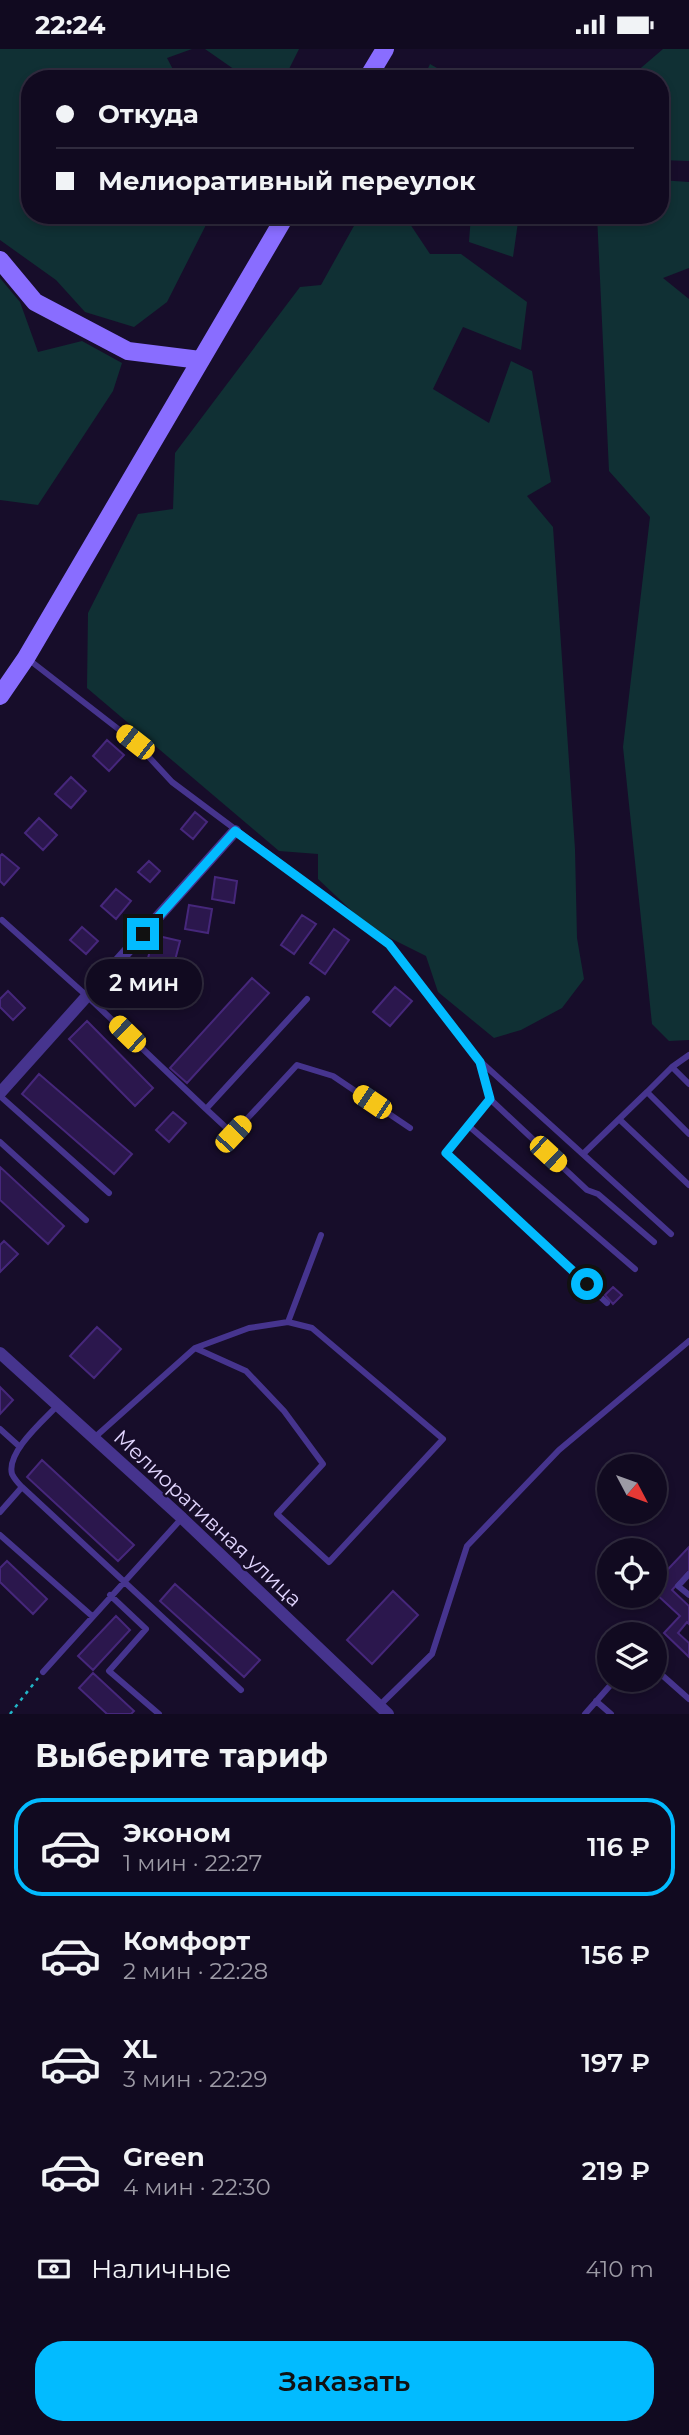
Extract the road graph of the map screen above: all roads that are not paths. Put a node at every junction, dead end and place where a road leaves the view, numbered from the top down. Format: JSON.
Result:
{"nodes":[{"id":1,"x":385,"y":49,"type":"edge"},
{"id":2,"x":372,"y":70,"type":"edge"},
{"id":3,"x":281,"y":224,"type":"edge"},
{"id":4,"x":0,"y":260,"type":"edge"},
{"id":5,"x":200,"y":360,"type":"junction"},
{"id":6,"x":26,"y":658,"type":"junction"},
{"id":7,"x":0,"y":697,"type":"edge"},
{"id":8,"x":235,"y":831,"type":"junction"},
{"id":9,"x":2,"y":921,"type":"dead end"},
{"id":10,"x":88,"y":996,"type":"junction"},
{"id":11,"x":307,"y":999,"type":"dead end"},
{"id":12,"x":689,"y":1055,"type":"edge"},
{"id":13,"x":480,"y":1062,"type":"junction"},
{"id":14,"x":672,"y":1067,"type":"junction"},
{"id":15,"x":689,"y":1084,"type":"edge"},
{"id":16,"x":647,"y":1092,"type":"junction"},
{"id":17,"x":0,"y":1094,"type":"edge"},
{"id":18,"x":490,"y":1099,"type":"junction"},
{"id":19,"x":206,"y":1108,"type":"junction"},
{"id":20,"x":619,"y":1119,"type":"junction"},
{"id":21,"x":470,"y":1122,"type":"junction"},
{"id":22,"x":410,"y":1128,"type":"dead end"},
{"id":23,"x":689,"y":1134,"type":"edge"},
{"id":24,"x":0,"y":1142,"type":"edge"},
{"id":25,"x":583,"y":1154,"type":"junction"},
{"id":26,"x":689,"y":1185,"type":"edge"},
{"id":27,"x":109,"y":1192,"type":"dead end"},
{"id":28,"x":86,"y":1220,"type":"dead end"},
{"id":29,"x":671,"y":1234,"type":"dead end"},
{"id":30,"x":321,"y":1235,"type":"dead end"},
{"id":31,"x":654,"y":1242,"type":"dead end"},
{"id":32,"x":635,"y":1269,"type":"dead end"},
{"id":33,"x":607,"y":1303,"type":"dead end"},
{"id":34,"x":288,"y":1322,"type":"junction"},
{"id":35,"x":689,"y":1341,"type":"edge"},
{"id":36,"x":195,"y":1348,"type":"junction"},
{"id":37,"x":0,"y":1353,"type":"edge"},
{"id":38,"x":58,"y":1405,"type":"junction"},
{"id":39,"x":0,"y":1429,"type":"edge"},
{"id":40,"x":94,"y":1439,"type":"junction"},
{"id":41,"x":20,"y":1447,"type":"junction"},
{"id":42,"x":22,"y":1487,"type":"junction"},
{"id":43,"x":0,"y":1512,"type":"edge"},
{"id":44,"x":181,"y":1518,"type":"junction"},
{"id":45,"x":0,"y":1535,"type":"edge"},
{"id":46,"x":689,"y":1574,"type":"edge"},
{"id":47,"x":123,"y":1580,"type":"junction"},
{"id":48,"x":110,"y":1595,"type":"junction"},
{"id":49,"x":689,"y":1595,"type":"edge"},
{"id":50,"x":92,"y":1616,"type":"junction"},
{"id":51,"x":43,"y":1672,"type":"road end"},
{"id":52,"x":667,"y":1680,"type":"edge"},
{"id":53,"x":241,"y":1690,"type":"dead end"},
{"id":54,"x":605,"y":1692,"type":"edge"},
{"id":55,"x":689,"y":1699,"type":"edge"},
{"id":56,"x":596,"y":1702,"type":"junction"},
{"id":57,"x":384,"y":1710,"type":"edge"},
{"id":58,"x":159,"y":1714,"type":"edge"},
{"id":59,"x":584,"y":1714,"type":"edge"},
{"id":60,"x":611,"y":1714,"type":"edge"}],
"edges":[{"from":1,"to":2,"type":"main road"},
{"from":3,"to":5,"type":"main road"},
{"from":4,"to":5,"type":"main road"},
{"from":5,"to":6,"type":"main road"},
{"from":6,"to":7,"type":"main road"},
{"from":6,"to":8,"type":"lane"},
{"from":8,"to":10,"type":"street"},
{"from":8,"to":13,"type":"lane"},
{"from":9,"to":10,"type":"lane"},
{"from":10,"to":17,"type":"street"},
{"from":10,"to":19,"type":"lane"},
{"from":11,"to":19,"type":"lane"},
{"from":12,"to":14,"type":"lane"},
{"from":13,"to":18,"type":"lane"},
{"from":13,"to":25,"type":"lane"},
{"from":14,"to":15,"type":"lane"},
{"from":14,"to":16,"type":"lane"},
{"from":16,"to":20,"type":"lane"},
{"from":16,"to":23,"type":"lane"},
{"from":17,"to":27,"type":"lane"},
{"from":18,"to":21,"type":"lane"},
{"from":18,"to":31,"type":"lane"},
{"from":19,"to":22,"type":"lane"},
{"from":20,"to":25,"type":"lane"},
{"from":20,"to":26,"type":"lane"},
{"from":21,"to":32,"type":"lane"},
{"from":21,"to":33,"type":"lane"},
{"from":24,"to":28,"type":"lane"},
{"from":25,"to":29,"type":"lane"},
{"from":30,"to":34,"type":"lane"},
{"from":34,"to":36,"type":"lane"},
{"from":34,"to":36,"type":"lane"},
{"from":35,"to":57,"type":"lane"},
{"from":36,"to":40,"type":"lane"},
{"from":37,"to":38,"type":"street","name":"Мелиоративная улица"},
{"from":38,"to":40,"type":"street","name":"Мелиоративная улица"},
{"from":38,"to":41,"type":"lane"},
{"from":39,"to":41,"type":"lane"},
{"from":40,"to":44,"type":"street","name":"Мелиоративная улица"},
{"from":41,"to":42,"type":"lane"},
{"from":42,"to":43,"type":"lane"},
{"from":42,"to":47,"type":"lane"},
{"from":44,"to":47,"type":"lane"},
{"from":44,"to":57,"type":"street","name":"Мелиоративная улица"},
{"from":45,"to":50,"type":"lane"},
{"from":46,"to":49,"type":"lane"},
{"from":47,"to":48,"type":"lane"},
{"from":47,"to":53,"type":"lane"},
{"from":48,"to":50,"type":"lane"},
{"from":48,"to":58,"type":"lane"},
{"from":50,"to":51,"type":"lane"},
{"from":52,"to":55,"type":"lane"},
{"from":54,"to":56,"type":"lane"},
{"from":56,"to":59,"type":"lane"},
{"from":56,"to":60,"type":"lane"}]}
